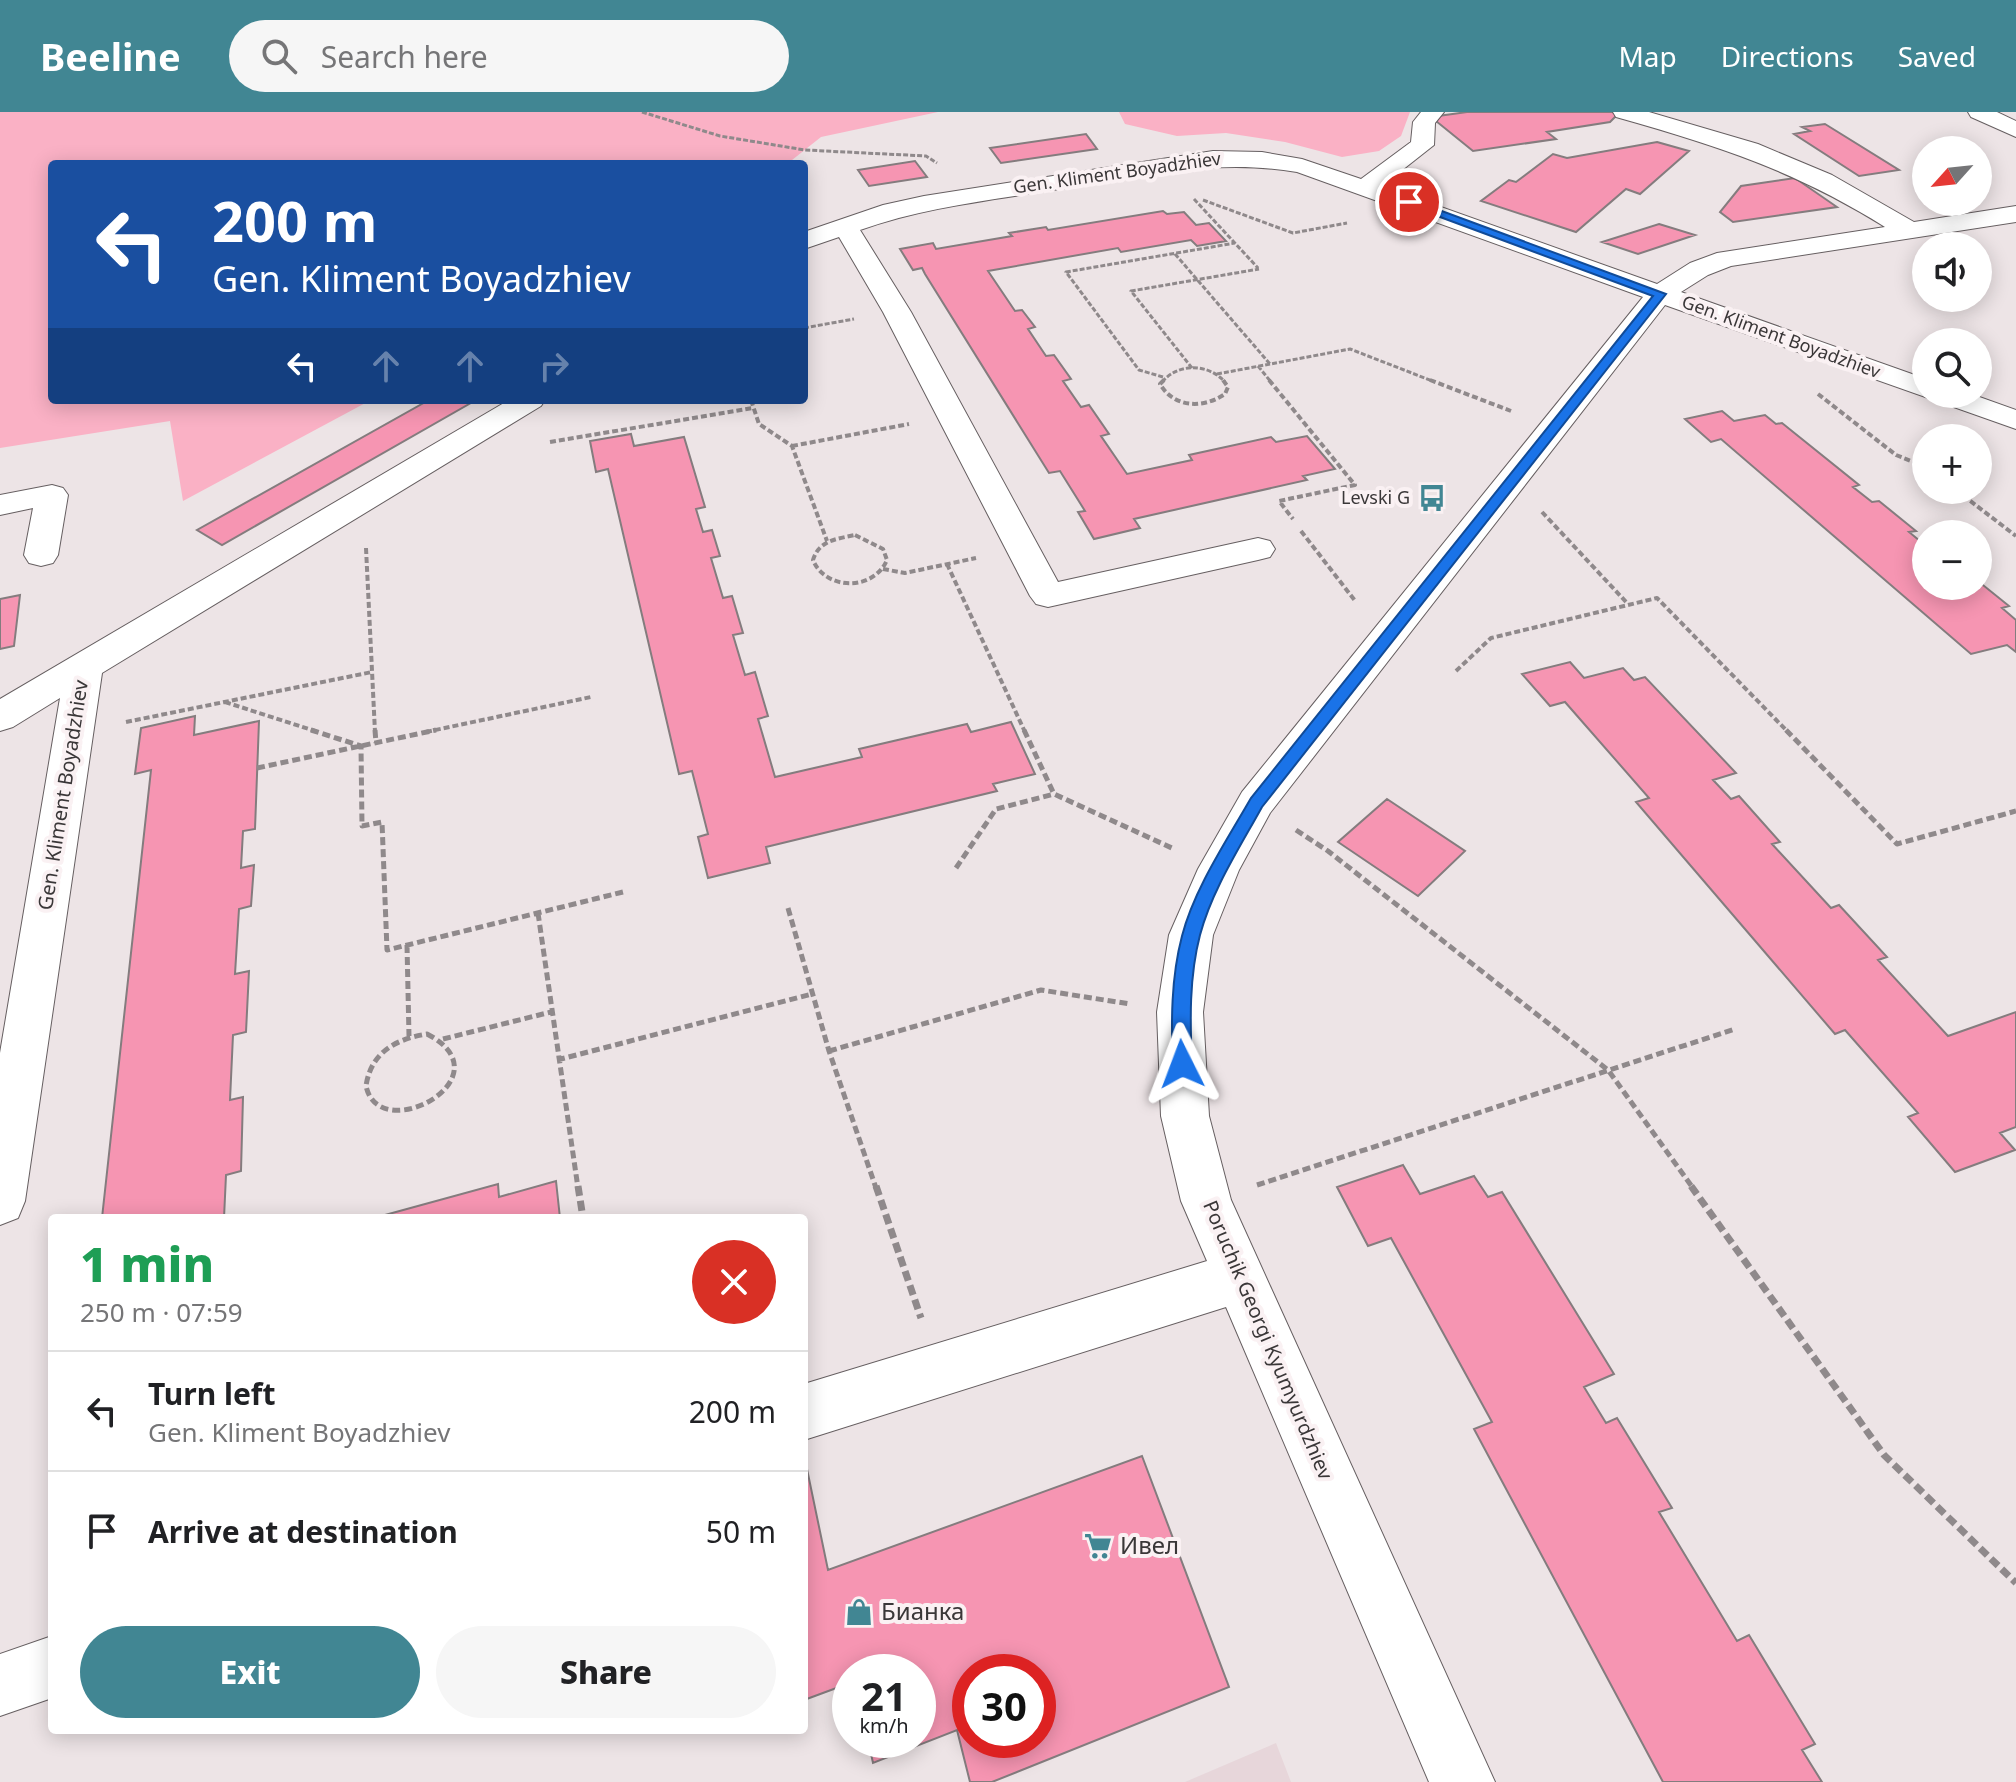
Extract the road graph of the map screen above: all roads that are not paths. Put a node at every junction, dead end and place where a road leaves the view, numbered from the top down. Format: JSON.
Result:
{"nodes":[{"id":1,"x":1433,"y":112,"type":"edge"},
{"id":2,"x":1624,"y":112,"type":"edge"},
{"id":3,"x":1979,"y":112,"type":"edge"},
{"id":4,"x":2016,"y":130,"type":"edge"},
{"id":5,"x":1365,"y":187,"type":"junction"},
{"id":6,"x":2016,"y":214,"type":"edge"},
{"id":7,"x":845,"y":226,"type":"junction"},
{"id":8,"x":1909,"y":230,"type":"junction"},
{"id":9,"x":808,"y":240,"type":"edge"},
{"id":10,"x":1660,"y":294,"type":"junction"},
{"id":11,"x":1912,"y":384,"type":"edge"},
{"id":12,"x":523,"y":404,"type":"edge"},
{"id":13,"x":1982,"y":408,"type":"edge"},
{"id":14,"x":2016,"y":420,"type":"edge"},
{"id":15,"x":0,"y":505,"type":"edge"},
{"id":16,"x":1258,"y":549,"type":"dead end"},
{"id":17,"x":41,"y":555,"type":"dead end"},
{"id":18,"x":84,"y":667,"type":"junction"},
{"id":19,"x":0,"y":717,"type":"edge"},
{"id":20,"x":0,"y":1201,"type":"edge"},
{"id":21,"x":1239,"y":1277,"type":"junction"},
{"id":22,"x":808,"y":1411,"type":"edge"},
{"id":23,"x":48,"y":1668,"type":"edge"},
{"id":24,"x":0,"y":1685,"type":"edge"},
{"id":25,"x":1462,"y":1782,"type":"edge"}],
"edges":[{"from":1,"to":5,"type":"street"},
{"from":2,"to":8,"type":"street"},
{"from":3,"to":4,"type":"street"},
{"from":5,"to":7,"type":"street","name":"Gen. Kliment Boyadzhiev"},
{"from":5,"to":10,"type":"street","name":"Gen. Kliment Boyadzhiev"},
{"from":6,"to":8,"type":"street","name":"Poruchik Georgi Kyumyurdzhiev"},
{"from":7,"to":9,"type":"street","name":"Gen. Kliment Boyadzhiev"},
{"from":7,"to":16,"type":"street"},
{"from":8,"to":10,"type":"street","name":"Poruchik Georgi Kyumyurdzhiev"},
{"from":10,"to":11,"type":"street","name":"Gen. Kliment Boyadzhiev"},
{"from":10,"to":21,"type":"street","name":"Poruchik Georgi Kyumyurdzhiev"},
{"from":12,"to":18,"type":"street","name":"Gen. Kliment Boyadzhiev"},
{"from":13,"to":14,"type":"street"},
{"from":15,"to":17,"type":"street"},
{"from":18,"to":19,"type":"street"},
{"from":18,"to":20,"type":"street","name":"Gen. Kliment Boyadzhiev"},
{"from":21,"to":22,"type":"street"},
{"from":21,"to":25,"type":"street","name":"Poruchik Georgi Kyumyurdzhiev"},
{"from":23,"to":24,"type":"street"}]}
